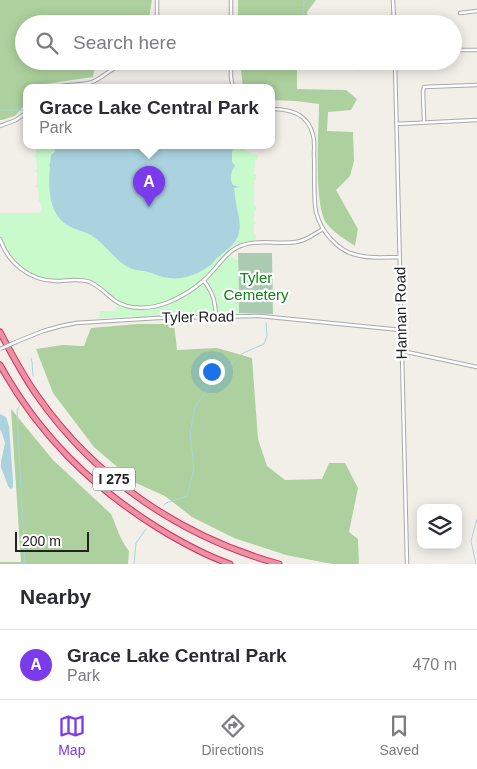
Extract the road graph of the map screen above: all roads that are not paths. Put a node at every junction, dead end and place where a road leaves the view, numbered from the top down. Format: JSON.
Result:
{"nodes":[{"id":1,"x":157,"y":0,"type":"edge"},
{"id":2,"x":231,"y":0,"type":"edge"},
{"id":3,"x":393,"y":0,"type":"edge"},
{"id":4,"x":477,"y":11,"type":"edge"},
{"id":5,"x":460,"y":13,"type":"dead end"},
{"id":6,"x":157,"y":15,"type":"edge"},
{"id":7,"x":231,"y":15,"type":"edge"},
{"id":8,"x":394,"y":15,"type":"edge"},
{"id":9,"x":462,"y":50,"type":"edge"},
{"id":10,"x":477,"y":50,"type":"edge"},
{"id":11,"x":113,"y":70,"type":"edge"},
{"id":12,"x":231,"y":70,"type":"edge"},
{"id":13,"x":395,"y":70,"type":"edge"},
{"id":14,"x":84,"y":84,"type":"edge"},
{"id":15,"x":232,"y":84,"type":"edge"},
{"id":16,"x":477,"y":85,"type":"edge"},
{"id":17,"x":275,"y":109,"type":"edge"},
{"id":18,"x":23,"y":115,"type":"edge"},
{"id":19,"x":477,"y":120,"type":"edge"},
{"id":20,"x":424,"y":122,"type":"junction"},
{"id":21,"x":396,"y":124,"type":"junction"},
{"id":22,"x":0,"y":126,"type":"edge"},
{"id":23,"x":323,"y":229,"type":"junction"},
{"id":24,"x":0,"y":238,"type":"edge"},
{"id":25,"x":399,"y":257,"type":"junction"},
{"id":26,"x":204,"y":281,"type":"junction"},
{"id":27,"x":216,"y":317,"type":"junction"},
{"id":28,"x":401,"y":330,"type":"junction"},
{"id":29,"x":0,"y":332,"type":"edge"},
{"id":30,"x":0,"y":349,"type":"edge"},
{"id":31,"x":402,"y":351,"type":"junction"},
{"id":32,"x":0,"y":365,"type":"edge"},
{"id":33,"x":477,"y":367,"type":"edge"},
{"id":34,"x":230,"y":564,"type":"edge"},
{"id":35,"x":279,"y":564,"type":"edge"},
{"id":36,"x":407,"y":564,"type":"edge"}],
"edges":[{"from":1,"to":6,"type":"street"},
{"from":2,"to":7,"type":"street"},
{"from":3,"to":8,"type":"street"},
{"from":4,"to":5,"type":"street"},
{"from":9,"to":10,"type":"street"},
{"from":11,"to":14,"type":"street"},
{"from":12,"to":15,"type":"street"},
{"from":13,"to":21,"type":"street","name":"Hannan Road"},
{"from":16,"to":20,"type":"street"},
{"from":17,"to":23,"type":"street"},
{"from":18,"to":22,"type":"street"},
{"from":19,"to":20,"type":"street"},
{"from":20,"to":21,"type":"street"},
{"from":21,"to":25,"type":"street","name":"Hannan Road"},
{"from":23,"to":25,"type":"street"},
{"from":23,"to":26,"type":"street"},
{"from":24,"to":26,"type":"street"},
{"from":25,"to":28,"type":"street","name":"Hannan Road"},
{"from":26,"to":27,"type":"street"},
{"from":27,"to":28,"type":"street","name":"Tyler Road"},
{"from":27,"to":30,"type":"street","name":"Tyler Road","bridge":true},
{"from":28,"to":31,"type":"street","name":"Hannan Road"},
{"from":29,"to":35,"type":"highway","number":"I 275"},
{"from":31,"to":33,"type":"street"},
{"from":31,"to":36,"type":"street","name":"Hannan Road"},
{"from":32,"to":34,"type":"highway","number":"I 275"}]}
